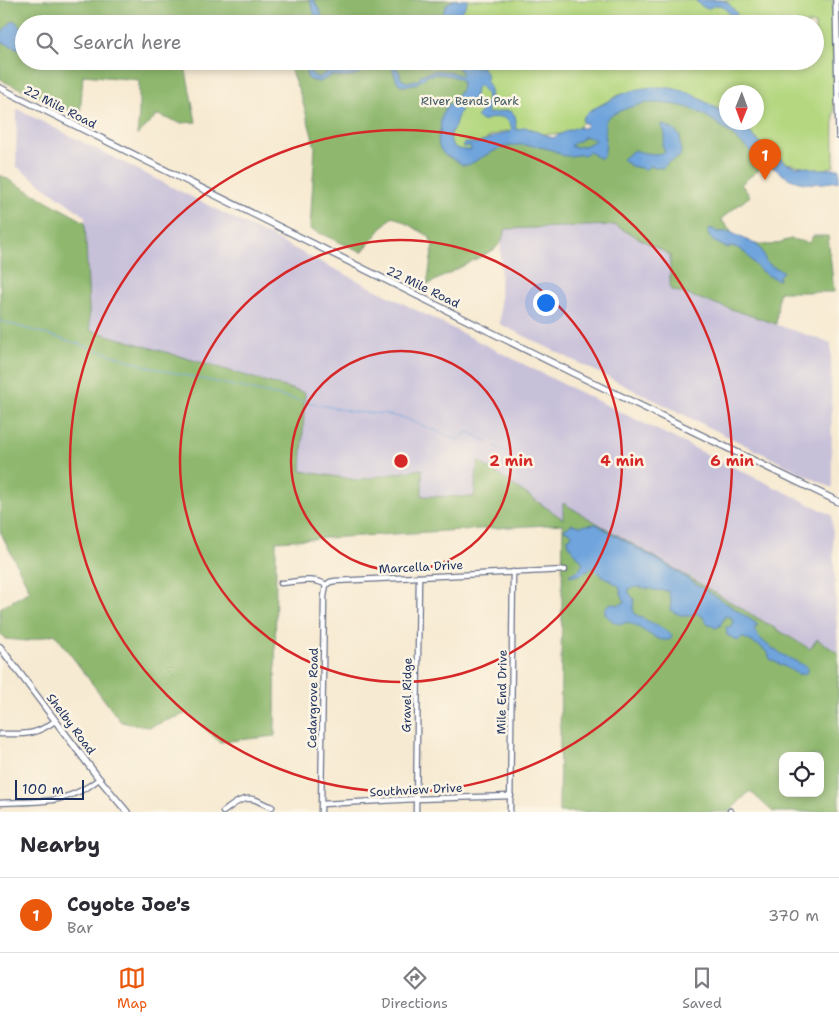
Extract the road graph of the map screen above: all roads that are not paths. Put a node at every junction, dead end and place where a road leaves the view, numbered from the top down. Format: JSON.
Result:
{"nodes":[{"id":1,"x":836,"y":0,"type":"edge"},
{"id":2,"x":0,"y":88,"type":"edge"},
{"id":3,"x":839,"y":136,"type":"edge"},
{"id":4,"x":839,"y":502,"type":"edge"},
{"id":5,"x":565,"y":570,"type":"dead end"},
{"id":6,"x":513,"y":572,"type":"junction"},
{"id":7,"x":419,"y":577,"type":"junction"},
{"id":8,"x":281,"y":583,"type":"dead end"},
{"id":9,"x":326,"y":585,"type":"junction"},
{"id":10,"x":0,"y":647,"type":"edge"},
{"id":11,"x":55,"y":721,"type":"junction"},
{"id":12,"x":0,"y":734,"type":"edge"},
{"id":13,"x":100,"y":779,"type":"junction"},
{"id":14,"x":511,"y":796,"type":"junction"},
{"id":15,"x":416,"y":799,"type":"junction"},
{"id":16,"x":0,"y":803,"type":"edge"},
{"id":17,"x":322,"y":804,"type":"junction"},
{"id":18,"x":272,"y":807,"type":"dead end"},
{"id":19,"x":127,"y":812,"type":"edge"},
{"id":20,"x":223,"y":812,"type":"edge"},
{"id":21,"x":322,"y":812,"type":"edge"},
{"id":22,"x":416,"y":812,"type":"edge"},
{"id":23,"x":510,"y":812,"type":"edge"}],
"edges":[{"from":1,"to":3,"type":"street"},
{"from":2,"to":4,"type":"street","name":"22 Mile Road"},
{"from":5,"to":6,"type":"street","name":"Marcella Drive"},
{"from":6,"to":7,"type":"street","name":"Marcella Drive"},
{"from":6,"to":14,"type":"street","name":"Mile End Drive"},
{"from":7,"to":9,"type":"street","name":"Marcella Drive"},
{"from":7,"to":15,"type":"street","name":"Gravel Ridge"},
{"from":8,"to":9,"type":"street","name":"Marcella Drive"},
{"from":9,"to":17,"type":"street","name":"Cedargrove Road"},
{"from":10,"to":11,"type":"street","name":"Shelby Road"},
{"from":11,"to":12,"type":"street"},
{"from":11,"to":13,"type":"street","name":"Shelby Road"},
{"from":13,"to":16,"type":"street"},
{"from":13,"to":19,"type":"street","name":"Shelby Road"},
{"from":14,"to":15,"type":"street","name":"Southview Drive"},
{"from":14,"to":23,"type":"street","name":"Mile End Drive"},
{"from":15,"to":17,"type":"street","name":"Southview Drive"},
{"from":15,"to":22,"type":"street","name":"Gravel Ridge"},
{"from":17,"to":21,"type":"street","name":"Cedargrove Road"},
{"from":18,"to":20,"type":"street"}]}
